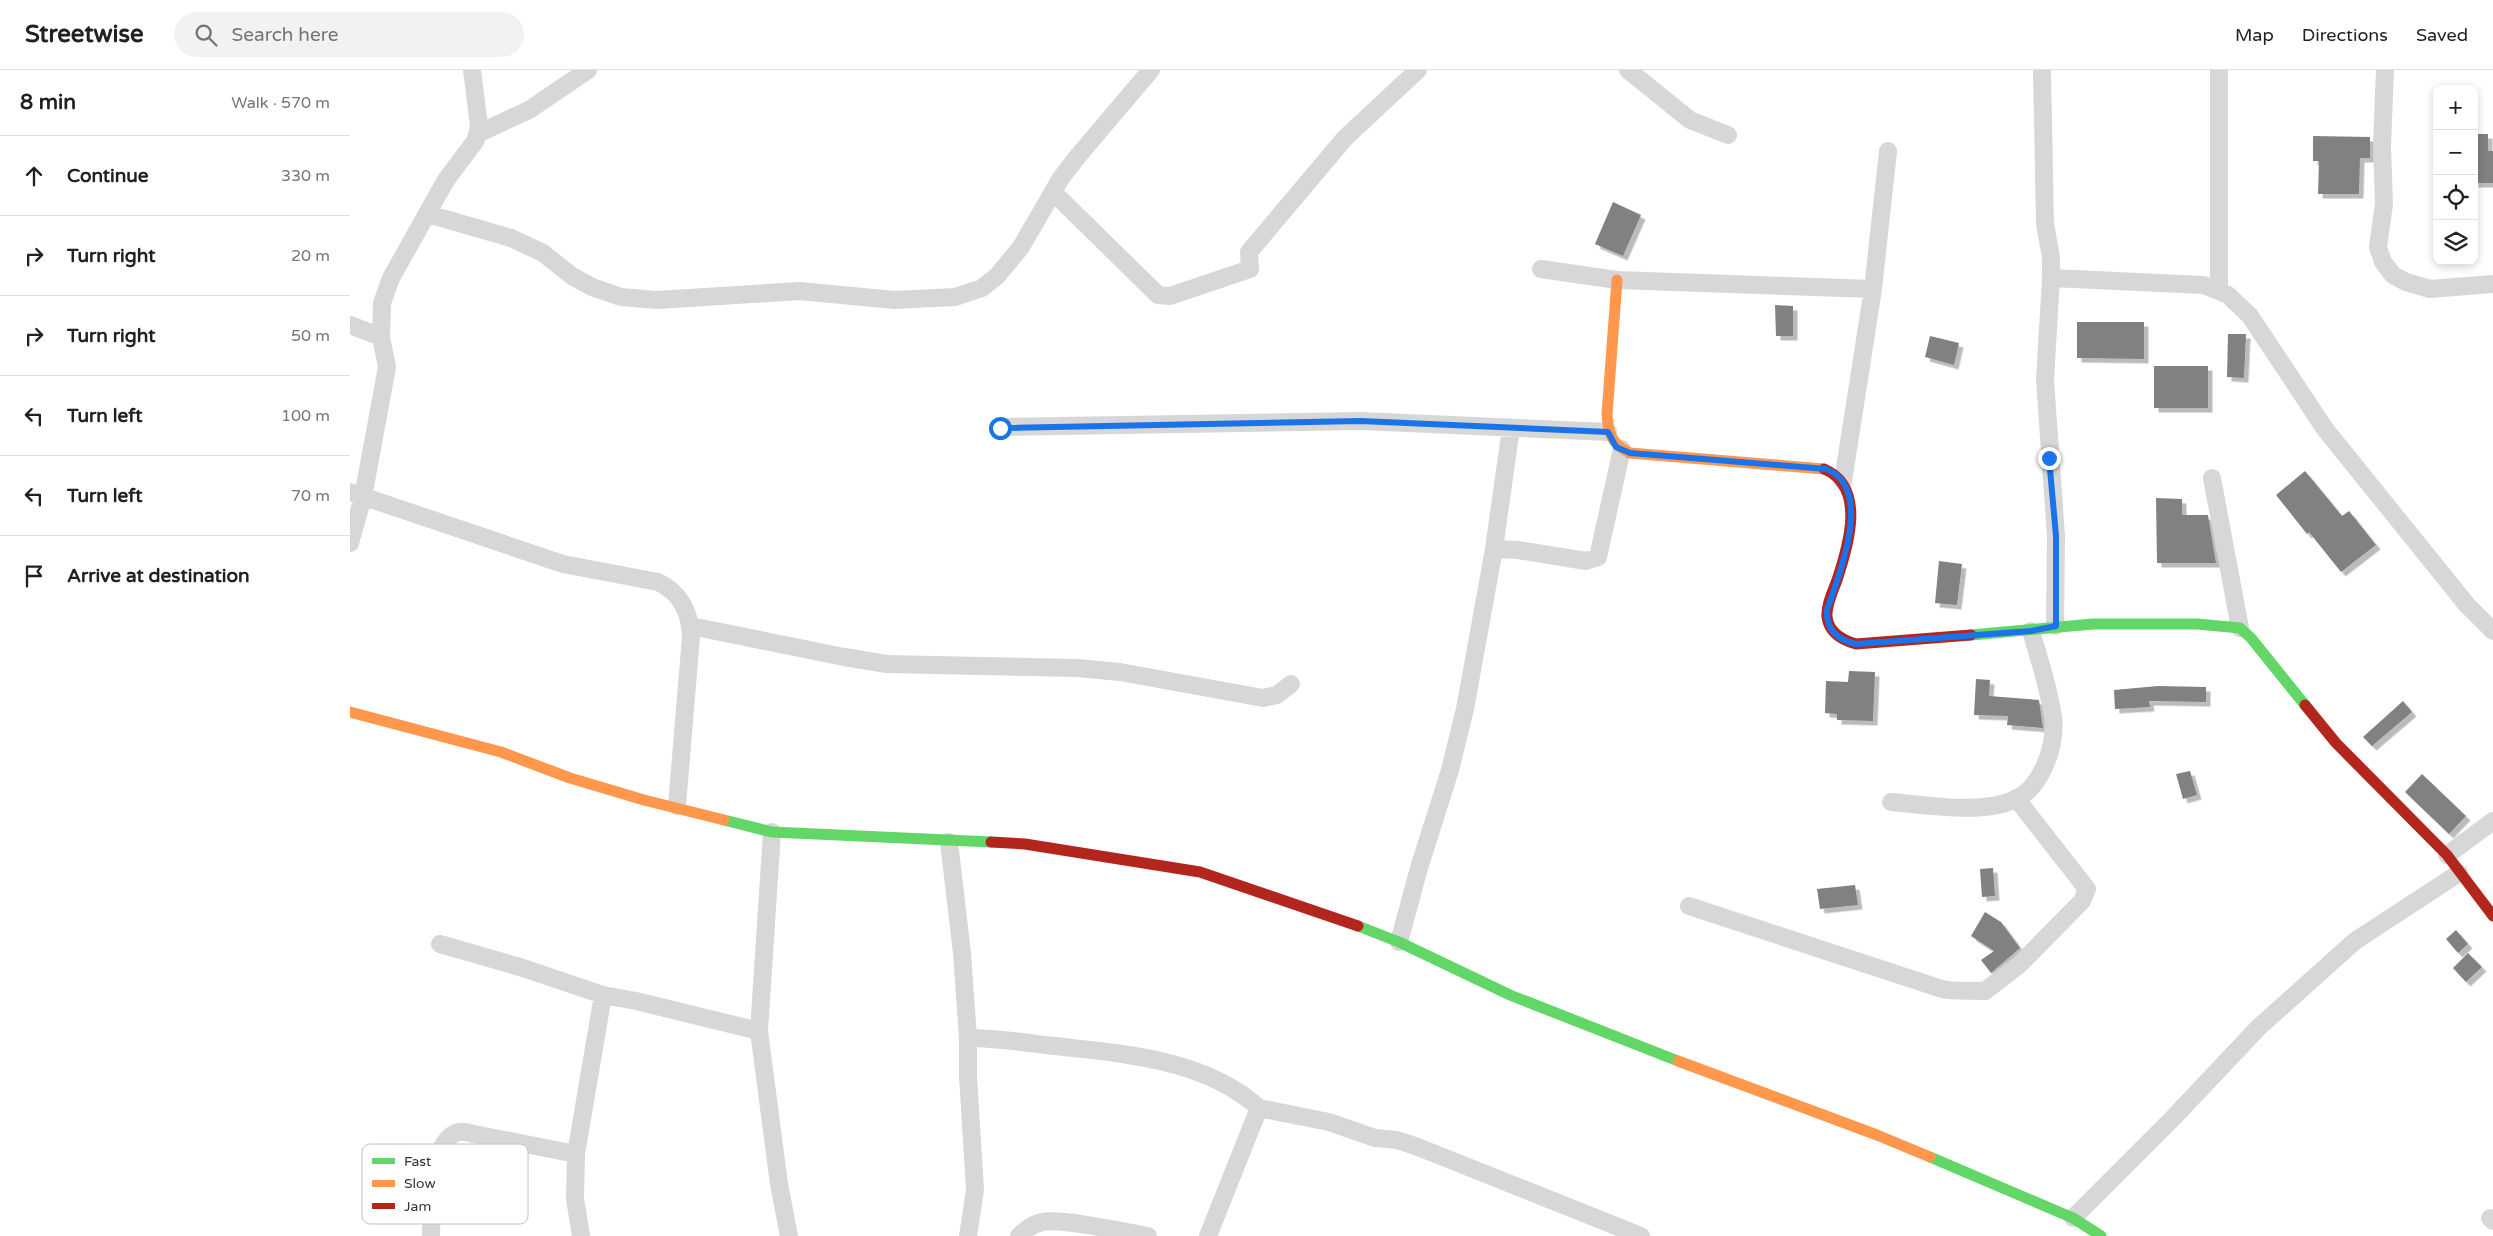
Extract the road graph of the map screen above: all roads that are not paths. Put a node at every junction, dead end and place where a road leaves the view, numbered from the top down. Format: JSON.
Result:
{"nodes":[{"id":1,"x":472,"y":70,"type":"edge"},
{"id":2,"x":588,"y":70,"type":"edge"},
{"id":3,"x":1151,"y":70,"type":"edge"},
{"id":4,"x":1418,"y":70,"type":"edge"},
{"id":5,"x":1628,"y":70,"type":"edge"},
{"id":6,"x":2042,"y":70,"type":"edge"},
{"id":7,"x":2219,"y":70,"type":"edge"},
{"id":8,"x":2385,"y":70,"type":"edge"},
{"id":9,"x":477,"y":134,"type":"junction"},
{"id":10,"x":1728,"y":135,"type":"dead end"},
{"id":11,"x":1888,"y":151,"type":"dead end"},
{"id":12,"x":1053,"y":192,"type":"junction"},
{"id":13,"x":428,"y":214,"type":"junction"},
{"id":14,"x":1541,"y":269,"type":"dead end"},
{"id":15,"x":2051,"y":278,"type":"junction"},
{"id":16,"x":1617,"y":280,"type":"junction"},
{"id":17,"x":2493,"y":284,"type":"edge"},
{"id":18,"x":1873,"y":289,"type":"junction"},
{"id":19,"x":2219,"y":289,"type":"junction"},
{"id":20,"x":350,"y":325,"type":"edge"},
{"id":21,"x":380,"y":337,"type":"junction"},
{"id":22,"x":1000,"y":428,"type":"dead end"},
{"id":23,"x":1511,"y":428,"type":"junction"},
{"id":24,"x":1608,"y":432,"type":"junction"},
{"id":25,"x":1622,"y":449,"type":"junction"},
{"id":26,"x":2212,"y":478,"type":"dead end"},
{"id":27,"x":1843,"y":481,"type":"junction"},
{"id":28,"x":356,"y":495,"type":"edge"},
{"id":29,"x":350,"y":543,"type":"edge"},
{"id":30,"x":1494,"y":550,"type":"junction"},
{"id":31,"x":690,"y":626,"type":"junction"},
{"id":32,"x":2056,"y":626,"type":"junction"},
{"id":33,"x":2240,"y":628,"type":"junction"},
{"id":34,"x":2493,"y":630,"type":"edge"},
{"id":35,"x":2031,"y":631,"type":"junction"},
{"id":36,"x":1291,"y":684,"type":"dead end"},
{"id":37,"x":350,"y":712,"type":"edge"},
{"id":38,"x":2016,"y":798,"type":"junction"},
{"id":39,"x":1891,"y":802,"type":"dead end"},
{"id":40,"x":678,"y":806,"type":"junction"},
{"id":41,"x":2493,"y":821,"type":"edge"},
{"id":42,"x":772,"y":832,"type":"junction"},
{"id":43,"x":949,"y":842,"type":"junction"},
{"id":44,"x":2447,"y":855,"type":"junction"},
{"id":45,"x":2459,"y":873,"type":"junction"},
{"id":46,"x":1689,"y":906,"type":"dead end"},
{"id":47,"x":2493,"y":916,"type":"edge"},
{"id":48,"x":1399,"y":942,"type":"junction"},
{"id":49,"x":440,"y":944,"type":"dead end"},
{"id":50,"x":603,"y":995,"type":"junction"},
{"id":51,"x":760,"y":1031,"type":"junction"},
{"id":52,"x":968,"y":1038,"type":"junction"},
{"id":53,"x":1259,"y":1108,"type":"junction"},
{"id":54,"x":445,"y":1144,"type":"edge"},
{"id":55,"x":525,"y":1144,"type":"edge"},
{"id":56,"x":528,"y":1145,"type":"edge"},
{"id":57,"x":576,"y":1154,"type":"junction"},
{"id":58,"x":2073,"y":1218,"type":"junction"},
{"id":59,"x":581,"y":1236,"type":"edge"},
{"id":60,"x":789,"y":1236,"type":"edge"},
{"id":61,"x":968,"y":1236,"type":"edge"},
{"id":62,"x":1019,"y":1236,"type":"edge"},
{"id":63,"x":1148,"y":1236,"type":"edge"},
{"id":64,"x":1208,"y":1236,"type":"edge"},
{"id":65,"x":1641,"y":1236,"type":"edge"},
{"id":66,"x":2101,"y":1236,"type":"edge"}],
"edges":[{"from":1,"to":9,"type":"street"},
{"from":2,"to":9,"type":"street"},
{"from":3,"to":12,"type":"street"},
{"from":4,"to":12,"type":"street"},
{"from":5,"to":10,"type":"street"},
{"from":6,"to":15,"type":"street"},
{"from":7,"to":19,"type":"street"},
{"from":8,"to":17,"type":"street"},
{"from":9,"to":13,"type":"street"},
{"from":11,"to":18,"type":"street"},
{"from":12,"to":13,"type":"street"},
{"from":13,"to":21,"type":"street"},
{"from":14,"to":16,"type":"street"},
{"from":15,"to":19,"type":"street"},
{"from":15,"to":32,"type":"street"},
{"from":16,"to":18,"type":"street"},
{"from":16,"to":24,"type":"street"},
{"from":18,"to":27,"type":"street"},
{"from":19,"to":34,"type":"street"},
{"from":20,"to":21,"type":"street"},
{"from":21,"to":28,"type":"street"},
{"from":22,"to":23,"type":"street"},
{"from":23,"to":24,"type":"street"},
{"from":23,"to":30,"type":"street"},
{"from":24,"to":25,"type":"street"},
{"from":25,"to":27,"type":"street"},
{"from":25,"to":30,"type":"street"},
{"from":26,"to":33,"type":"street"},
{"from":27,"to":35,"type":"street"},
{"from":28,"to":29,"type":"street"},
{"from":28,"to":31,"type":"street"},
{"from":30,"to":48,"type":"street"},
{"from":31,"to":36,"type":"street"},
{"from":31,"to":40,"type":"street"},
{"from":32,"to":33,"type":"street"},
{"from":32,"to":35,"type":"street"},
{"from":33,"to":44,"type":"street"},
{"from":35,"to":38,"type":"street"},
{"from":37,"to":40,"type":"street"},
{"from":38,"to":39,"type":"street"},
{"from":38,"to":46,"type":"street"},
{"from":40,"to":42,"type":"street"},
{"from":41,"to":44,"type":"street"},
{"from":42,"to":43,"type":"street"},
{"from":42,"to":51,"type":"street"},
{"from":43,"to":48,"type":"street"},
{"from":43,"to":52,"type":"street"},
{"from":44,"to":45,"type":"street"},
{"from":45,"to":47,"type":"street"},
{"from":45,"to":58,"type":"street"},
{"from":48,"to":58,"type":"street"},
{"from":49,"to":50,"type":"street"},
{"from":50,"to":51,"type":"street"},
{"from":50,"to":57,"type":"street"},
{"from":51,"to":60,"type":"street"},
{"from":52,"to":53,"type":"street"},
{"from":52,"to":61,"type":"street"},
{"from":53,"to":64,"type":"street"},
{"from":53,"to":65,"type":"street"},
{"from":54,"to":55,"type":"street"},
{"from":56,"to":57,"type":"street"},
{"from":57,"to":59,"type":"street"},
{"from":58,"to":66,"type":"street"},
{"from":62,"to":63,"type":"street"}]}
